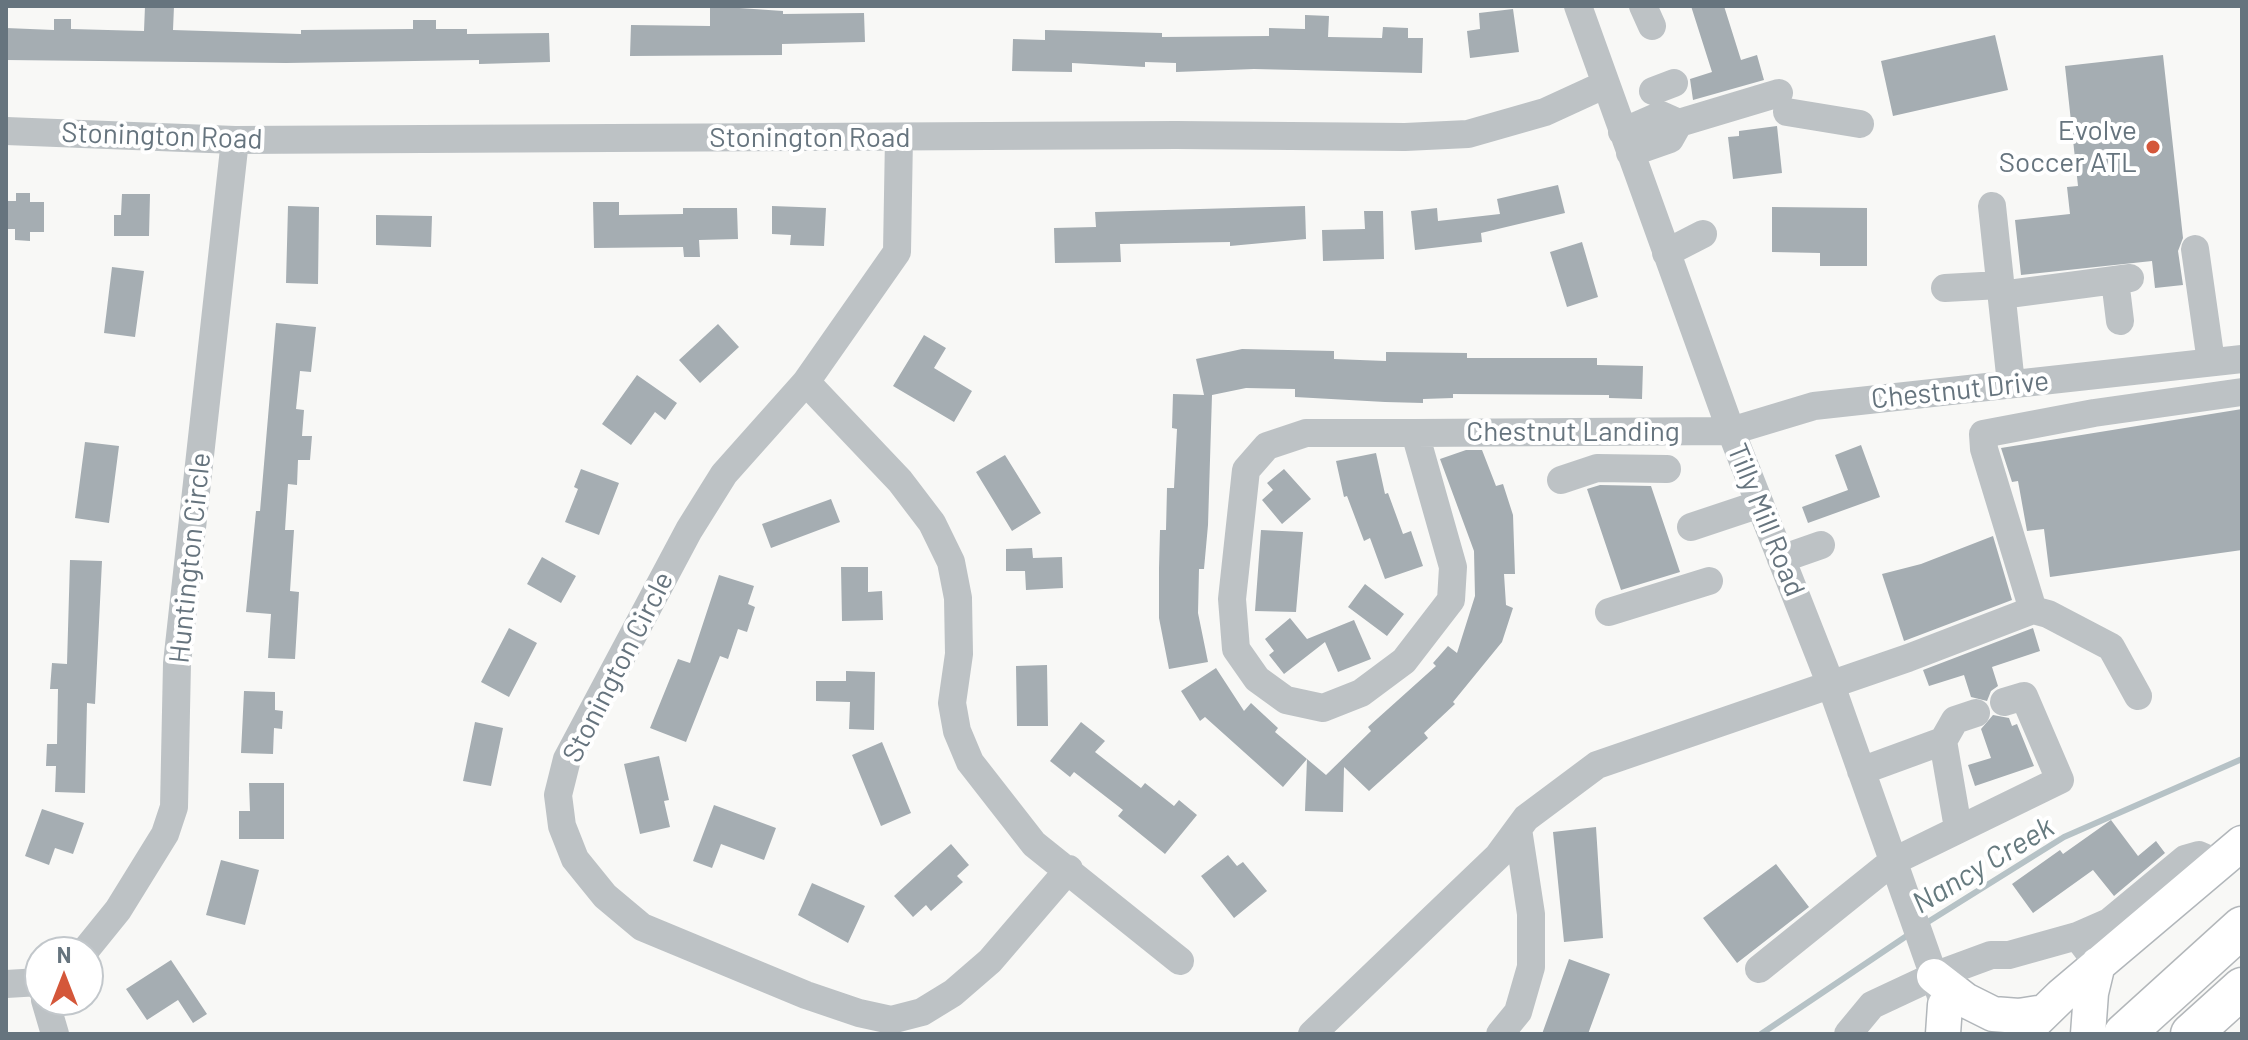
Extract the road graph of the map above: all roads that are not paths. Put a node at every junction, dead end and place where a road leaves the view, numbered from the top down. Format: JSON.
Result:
{"nodes":[{"id":1,"x":1583,"y":7,"type":"edge"},
{"id":2,"x":1606,"y":84,"type":"junction"},
{"id":3,"x":1860,"y":124,"type":"dead end"},
{"id":4,"x":6,"y":131,"type":"edge"},
{"id":5,"x":899,"y":137,"type":"junction"},
{"id":6,"x":235,"y":140,"type":"junction"},
{"id":7,"x":1626,"y":142,"type":"junction"},
{"id":8,"x":1992,"y":206,"type":"dead end"},
{"id":9,"x":1703,"y":234,"type":"dead end"},
{"id":10,"x":2195,"y":249,"type":"dead end"},
{"id":11,"x":1666,"y":253,"type":"junction"},
{"id":12,"x":1945,"y":288,"type":"dead end"},
{"id":13,"x":2001,"y":290,"type":"junction"},
{"id":14,"x":2120,"y":321,"type":"dead end"},
{"id":15,"x":2242,"y":359,"type":"edge"},
{"id":16,"x":2202,"y":363,"type":"junction"},
{"id":17,"x":806,"y":382,"type":"junction"},
{"id":18,"x":2011,"y":384,"type":"junction"},
{"id":19,"x":2242,"y":392,"type":"edge"},
{"id":20,"x":1731,"y":431,"type":"junction"},
{"id":21,"x":1415,"y":433,"type":"junction"},
{"id":22,"x":1667,"y":469,"type":"dead end"},
{"id":23,"x":1561,"y":480,"type":"dead end"},
{"id":24,"x":1760,"y":504,"type":"junction"},
{"id":25,"x":1691,"y":527,"type":"dead end"},
{"id":26,"x":1821,"y":545,"type":"dead end"},
{"id":27,"x":1781,"y":559,"type":"junction"},
{"id":28,"x":1709,"y":581,"type":"dead end"},
{"id":29,"x":2033,"y":610,"type":"junction"},
{"id":30,"x":1609,"y":612,"type":"dead end"},
{"id":31,"x":1831,"y":685,"type":"junction"},
{"id":32,"x":2138,"y":696,"type":"dead end"},
{"id":33,"x":2004,"y":702,"type":"dead end"},
{"id":34,"x":1976,"y":713,"type":"dead end"},
{"id":35,"x":1943,"y":741,"type":"junction"},
{"id":36,"x":1861,"y":771,"type":"junction"},
{"id":37,"x":1958,"y":828,"type":"junction"},
{"id":38,"x":1518,"y":829,"type":"junction"},
{"id":39,"x":2229,"y":853,"type":"edge"},
{"id":40,"x":1892,"y":862,"type":"junction"},
{"id":41,"x":1069,"y":869,"type":"junction"},
{"id":42,"x":2242,"y":927,"type":"edge"},
{"id":43,"x":97,"y":936,"type":"edge"},
{"id":44,"x":2077,"y":936,"type":"junction"},
{"id":45,"x":1180,"y":961,"type":"dead end"},
{"id":46,"x":2098,"y":964,"type":"junction"},
{"id":47,"x":1759,"y":969,"type":"dead end"},
{"id":48,"x":2242,"y":988,"type":"edge"},
{"id":49,"x":1941,"y":1001,"type":"edge"},
{"id":50,"x":2044,"y":1019,"type":"edge"},
{"id":51,"x":1312,"y":1034,"type":"edge"},
{"id":52,"x":1500,"y":1034,"type":"edge"},
{"id":53,"x":1848,"y":1034,"type":"edge"},
{"id":54,"x":2088,"y":1034,"type":"edge"},
{"id":55,"x":2124,"y":1034,"type":"edge"},
{"id":56,"x":2191,"y":1034,"type":"edge"}],
"edges":[{"from":1,"to":2,"type":"street","name":"Tilly Mill Road"},
{"from":2,"to":5,"type":"street","name":"Stonington Road"},
{"from":2,"to":7,"type":"street","name":"Tilly Mill Road"},
{"from":3,"to":7,"type":"street"},
{"from":4,"to":6,"type":"street","name":"Stonington Road"},
{"from":5,"to":6,"type":"street","name":"Stonington Road"},
{"from":5,"to":17,"type":"street","name":"Stonington Circle"},
{"from":6,"to":43,"type":"street","name":"Huntington Circle"},
{"from":7,"to":11,"type":"street","name":"Tilly Mill Road"},
{"from":8,"to":13,"type":"street"},
{"from":9,"to":11,"type":"street"},
{"from":10,"to":16,"type":"street"},
{"from":11,"to":20,"type":"street","name":"Tilly Mill Road"},
{"from":12,"to":13,"type":"street"},
{"from":13,"to":14,"type":"street"},
{"from":13,"to":18,"type":"street"},
{"from":15,"to":16,"type":"street","name":"Chestnut Drive"},
{"from":16,"to":18,"type":"street","name":"Chestnut Drive"},
{"from":17,"to":41,"type":"street"},
{"from":17,"to":41,"type":"street","name":"Stonington Circle"},
{"from":18,"to":20,"type":"street","name":"Chestnut Drive"},
{"from":19,"to":29,"type":"street"},
{"from":20,"to":21,"type":"street","name":"Chestnut Landing"},
{"from":20,"to":24,"type":"street","name":"Tilly Mill Road"},
{"from":21,"to":21,"type":"street","name":"Chestnut Landing"},
{"from":22,"to":23,"type":"street"},
{"from":24,"to":25,"type":"street"},
{"from":24,"to":27,"type":"street","name":"Tilly Mill Road"},
{"from":26,"to":27,"type":"street"},
{"from":27,"to":31,"type":"street","name":"Tilly Mill Road"},
{"from":28,"to":30,"type":"street"},
{"from":29,"to":31,"type":"street"},
{"from":29,"to":32,"type":"street"},
{"from":31,"to":36,"type":"street","name":"Tilly Mill Road"},
{"from":31,"to":38,"type":"street"},
{"from":33,"to":37,"type":"street"},
{"from":34,"to":35,"type":"street"},
{"from":35,"to":36,"type":"street"},
{"from":35,"to":37,"type":"street"},
{"from":36,"to":40,"type":"street","name":"Tilly Mill Road"},
{"from":37,"to":40,"type":"street"},
{"from":38,"to":51,"type":"street"},
{"from":38,"to":52,"type":"street"},
{"from":39,"to":44,"type":"street"},
{"from":39,"to":46,"type":"main road"},
{"from":40,"to":47,"type":"street"},
{"from":40,"to":49,"type":"street","name":"Tilly Mill Road"},
{"from":41,"to":45,"type":"street"},
{"from":42,"to":55,"type":"highway"},
{"from":44,"to":46,"type":"street"},
{"from":44,"to":49,"type":"street"},
{"from":46,"to":50,"type":"main road"},
{"from":46,"to":54,"type":"main road"},
{"from":48,"to":56,"type":"highway"},
{"from":49,"to":50,"type":"main road"},
{"from":49,"to":53,"type":"street"}]}
